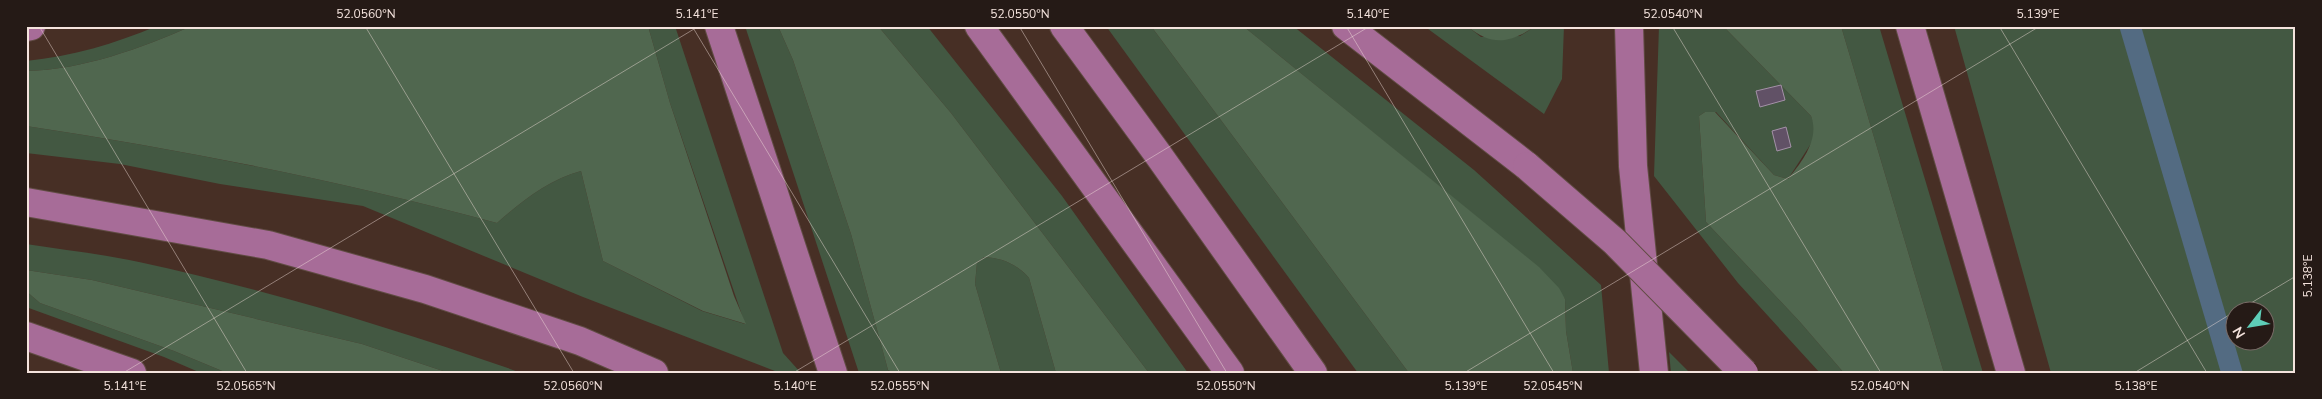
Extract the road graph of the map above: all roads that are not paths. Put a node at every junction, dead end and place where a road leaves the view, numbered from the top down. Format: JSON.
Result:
{"nodes":[{"id":1,"x":31,"y":26,"type":"edge"},
{"id":2,"x":719,"y":26,"type":"edge"},
{"id":3,"x":979,"y":26,"type":"edge"},
{"id":4,"x":1064,"y":26,"type":"edge"},
{"id":5,"x":1346,"y":26,"type":"edge"},
{"id":6,"x":1629,"y":26,"type":"edge"},
{"id":7,"x":1910,"y":26,"type":"edge"},
{"id":8,"x":26,"y":27,"type":"edge"},
{"id":9,"x":26,"y":202,"type":"edge"},
{"id":10,"x":26,"y":336,"type":"edge"},
{"id":11,"x":132,"y":373,"type":"edge"},
{"id":12,"x":654,"y":373,"type":"edge"},
{"id":13,"x":833,"y":373,"type":"edge"},
{"id":14,"x":1230,"y":373,"type":"edge"},
{"id":15,"x":1313,"y":373,"type":"edge"},
{"id":16,"x":1654,"y":373,"type":"edge"},
{"id":17,"x":1744,"y":373,"type":"edge"},
{"id":18,"x":2011,"y":373,"type":"edge"}],
"edges":[{"from":1,"to":8,"type":"highway"},
{"from":2,"to":13,"type":"highway"},
{"from":3,"to":14,"type":"highway"},
{"from":4,"to":15,"type":"highway"},
{"from":5,"to":17,"type":"highway","bridge":true},
{"from":6,"to":16,"type":"highway"},
{"from":7,"to":18,"type":"highway"},
{"from":9,"to":12,"type":"highway"},
{"from":10,"to":11,"type":"highway"}]}
